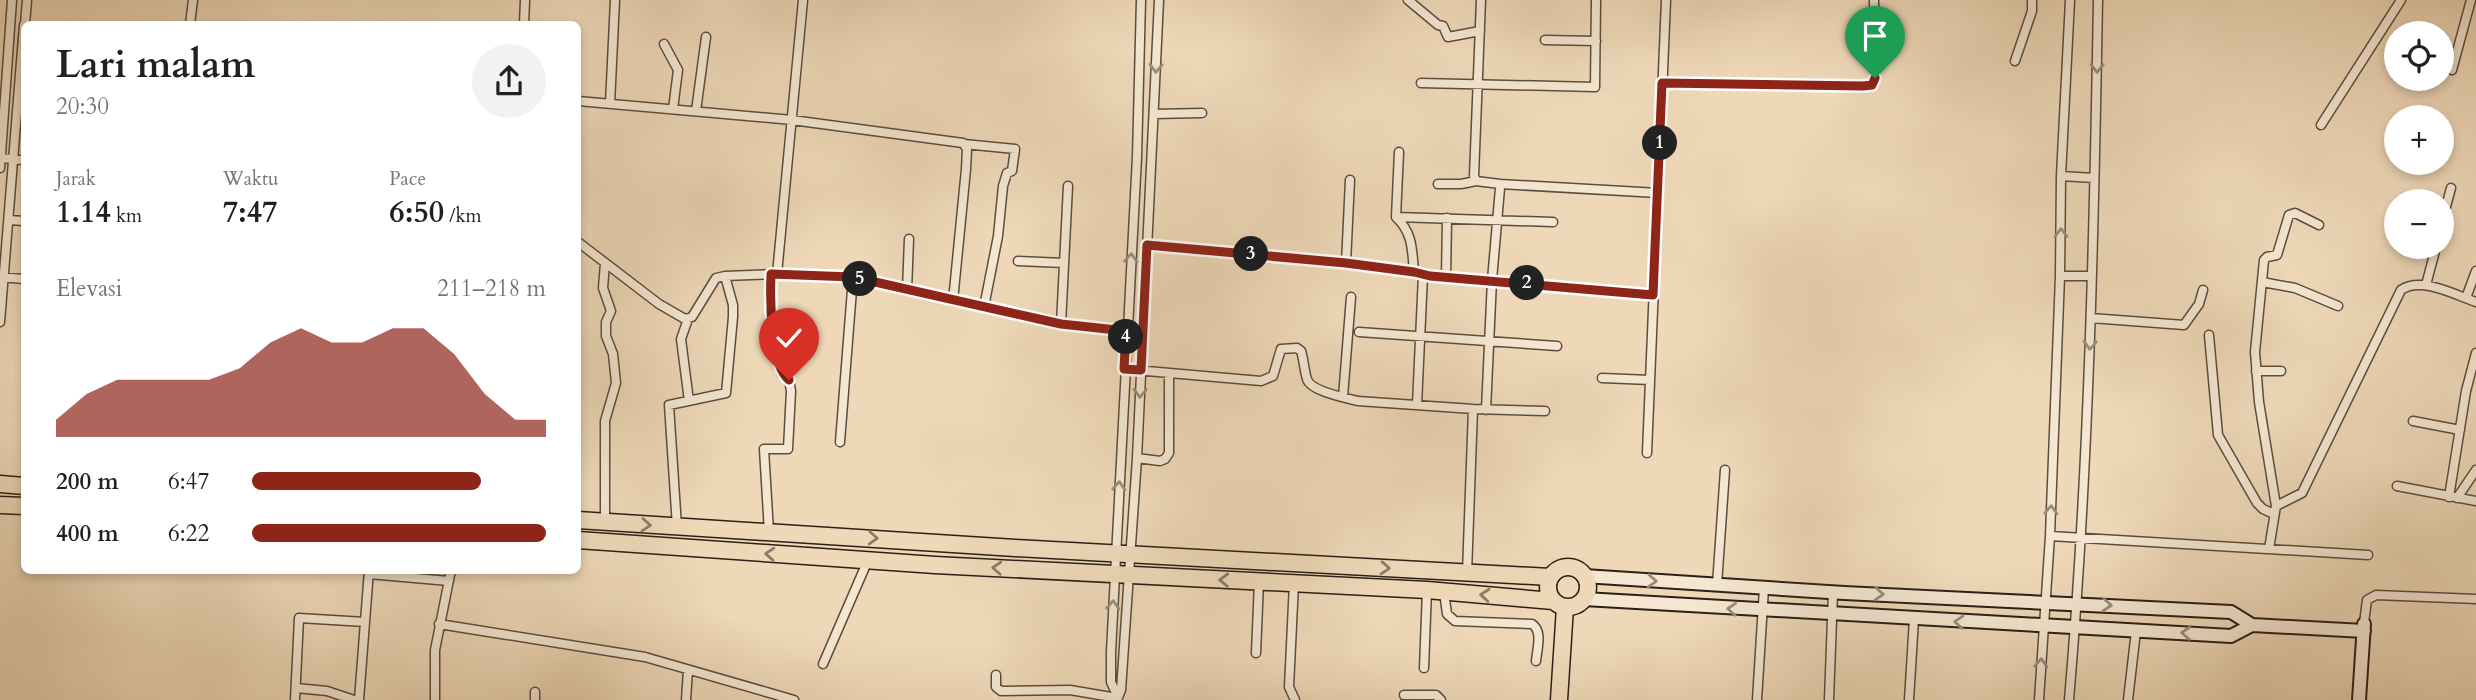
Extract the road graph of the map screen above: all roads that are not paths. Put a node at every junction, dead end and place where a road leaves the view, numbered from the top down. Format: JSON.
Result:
{"nodes":[{"id":1,"x":12,"y":0,"type":"edge"},
{"id":2,"x":27,"y":0,"type":"edge"},
{"id":3,"x":193,"y":0,"type":"edge"},
{"id":4,"x":525,"y":0,"type":"edge"},
{"id":5,"x":615,"y":0,"type":"edge"},
{"id":6,"x":803,"y":0,"type":"edge"},
{"id":7,"x":1141,"y":0,"type":"edge"},
{"id":8,"x":1160,"y":0,"type":"edge"},
{"id":9,"x":1408,"y":0,"type":"edge"},
{"id":10,"x":1481,"y":0,"type":"edge"},
{"id":11,"x":1596,"y":0,"type":"edge"},
{"id":12,"x":1666,"y":0,"type":"edge"},
{"id":13,"x":1874,"y":0,"type":"edge"},
{"id":14,"x":2032,"y":0,"type":"edge"},
{"id":15,"x":2070,"y":0,"type":"edge"},
{"id":16,"x":2098,"y":0,"type":"edge"},
{"id":17,"x":2401,"y":0,"type":"edge"},
{"id":18,"x":2471,"y":0,"type":"edge"},
{"id":19,"x":24,"y":21,"type":"edge"},
{"id":20,"x":190,"y":21,"type":"edge"},
{"id":21,"x":524,"y":21,"type":"edge"},
{"id":22,"x":1480,"y":31,"type":"junction"},
{"id":23,"x":706,"y":37,"type":"dead end"},
{"id":24,"x":1545,"y":40,"type":"dead end"},
{"id":25,"x":4,"y":41,"type":"edge"},
{"id":26,"x":1596,"y":41,"type":"junction"},
{"id":27,"x":664,"y":44,"type":"dead end"},
{"id":28,"x":1141,"y":45,"type":"junction"},
{"id":29,"x":1157,"y":45,"type":"junction"},
{"id":30,"x":2015,"y":61,"type":"dead end"},
{"id":31,"x":2454,"y":63,"type":"edge"},
{"id":32,"x":1421,"y":83,"type":"dead end"},
{"id":33,"x":1662,"y":83,"type":"junction"},
{"id":34,"x":1479,"y":84,"type":"junction"},
{"id":35,"x":581,"y":101,"type":"edge"},
{"id":36,"x":2,"y":102,"type":"edge"},
{"id":37,"x":610,"y":104,"type":"junction"},
{"id":38,"x":21,"y":105,"type":"edge"},
{"id":39,"x":673,"y":109,"type":"junction"},
{"id":40,"x":696,"y":111,"type":"junction"},
{"id":41,"x":1202,"y":113,"type":"dead end"},
{"id":42,"x":1154,"y":114,"type":"junction"},
{"id":43,"x":792,"y":120,"type":"junction"},
{"id":44,"x":2322,"y":125,"type":"dead end"},
{"id":45,"x":964,"y":144,"type":"junction"},
{"id":46,"x":1399,"y":152,"type":"dead end"},
{"id":47,"x":1137,"y":157,"type":"junction"},
{"id":48,"x":0,"y":158,"type":"edge"},
{"id":49,"x":1152,"y":158,"type":"junction"},
{"id":50,"x":13,"y":159,"type":"junction"},
{"id":51,"x":21,"y":160,"type":"edge"},
{"id":52,"x":0,"y":168,"type":"edge"},
{"id":53,"x":2061,"y":176,"type":"junction"},
{"id":54,"x":2094,"y":178,"type":"junction"},
{"id":55,"x":1350,"y":180,"type":"dead end"},
{"id":56,"x":1476,"y":181,"type":"junction"},
{"id":57,"x":1438,"y":184,"type":"dead end"},
{"id":58,"x":1068,"y":186,"type":"dead end"},
{"id":59,"x":1500,"y":188,"type":"dead end"},
{"id":60,"x":1658,"y":193,"type":"junction"},
{"id":61,"x":1396,"y":217,"type":"junction"},
{"id":62,"x":1447,"y":218,"type":"junction"},
{"id":63,"x":9,"y":220,"type":"junction"},
{"id":64,"x":1498,"y":220,"type":"junction"},
{"id":65,"x":21,"y":221,"type":"edge"},
{"id":66,"x":1553,"y":222,"type":"dead end"},
{"id":67,"x":2319,"y":225,"type":"dead end"},
{"id":68,"x":909,"y":239,"type":"dead end"},
{"id":69,"x":581,"y":244,"type":"edge"},
{"id":70,"x":1147,"y":245,"type":"junction"},
{"id":71,"x":2433,"y":259,"type":"edge"},
{"id":72,"x":1018,"y":261,"type":"dead end"},
{"id":73,"x":605,"y":263,"type":"junction"},
{"id":74,"x":1064,"y":263,"type":"junction"},
{"id":75,"x":1346,"y":263,"type":"junction"},
{"id":76,"x":2476,"y":271,"type":"edge"},
{"id":77,"x":1414,"y":272,"type":"junction"},
{"id":78,"x":774,"y":274,"type":"junction"},
{"id":79,"x":1423,"y":275,"type":"junction"},
{"id":80,"x":725,"y":276,"type":"junction"},
{"id":81,"x":2060,"y":276,"type":"junction"},
{"id":82,"x":2091,"y":276,"type":"junction"},
{"id":83,"x":853,"y":277,"type":"junction"},
{"id":84,"x":2,"y":278,"type":"edge"},
{"id":85,"x":1446,"y":278,"type":"junction"},
{"id":86,"x":21,"y":279,"type":"edge"},
{"id":87,"x":1492,"y":280,"type":"junction"},
{"id":88,"x":2262,"y":282,"type":"junction"},
{"id":89,"x":2426,"y":285,"type":"junction"},
{"id":90,"x":907,"y":290,"type":"junction"},
{"id":91,"x":2203,"y":290,"type":"dead end"},
{"id":92,"x":1653,"y":295,"type":"junction"},
{"id":93,"x":1351,"y":297,"type":"dead end"},
{"id":94,"x":2466,"y":299,"type":"junction"},
{"id":95,"x":953,"y":301,"type":"junction"},
{"id":96,"x":2476,"y":302,"type":"edge"},
{"id":97,"x":2338,"y":306,"type":"dead end"},
{"id":98,"x":984,"y":307,"type":"junction"},
{"id":99,"x":2091,"y":318,"type":"junction"},
{"id":100,"x":688,"y":319,"type":"junction"},
{"id":101,"x":0,"y":322,"type":"edge"},
{"id":102,"x":1061,"y":324,"type":"junction"},
{"id":103,"x":1126,"y":331,"type":"junction"},
{"id":104,"x":1359,"y":332,"type":"dead end"},
{"id":105,"x":2209,"y":335,"type":"dead end"},
{"id":106,"x":1419,"y":336,"type":"junction"},
{"id":107,"x":1489,"y":341,"type":"junction"},
{"id":108,"x":1557,"y":346,"type":"dead end"},
{"id":109,"x":2476,"y":353,"type":"edge"},
{"id":110,"x":1124,"y":369,"type":"junction"},
{"id":111,"x":1141,"y":370,"type":"junction"},
{"id":112,"x":2256,"y":371,"type":"junction"},
{"id":113,"x":2281,"y":371,"type":"dead end"},
{"id":114,"x":1169,"y":374,"type":"junction"},
{"id":115,"x":1602,"y":378,"type":"dead end"},
{"id":116,"x":1650,"y":380,"type":"junction"},
{"id":117,"x":1343,"y":397,"type":"junction"},
{"id":118,"x":689,"y":401,"type":"junction"},
{"id":119,"x":1418,"y":405,"type":"junction"},
{"id":120,"x":1473,"y":409,"type":"junction"},
{"id":121,"x":1486,"y":410,"type":"junction"},
{"id":122,"x":1545,"y":411,"type":"dead end"},
{"id":123,"x":2413,"y":421,"type":"dead end"},
{"id":124,"x":2460,"y":430,"type":"junction"},
{"id":125,"x":839,"y":442,"type":"dead end"},
{"id":126,"x":1647,"y":453,"type":"dead end"},
{"id":127,"x":1137,"y":458,"type":"junction"},
{"id":128,"x":1725,"y":470,"type":"dead end"},
{"id":129,"x":2476,"y":470,"type":"edge"},
{"id":130,"x":0,"y":484,"type":"edge"},
{"id":131,"x":21,"y":486,"type":"edge"},
{"id":132,"x":2397,"y":486,"type":"dead end"},
{"id":133,"x":2453,"y":498,"type":"junction"},
{"id":134,"x":2476,"y":502,"type":"edge"},
{"id":135,"x":0,"y":505,"type":"edge"},
{"id":136,"x":21,"y":506,"type":"edge"},
{"id":137,"x":2275,"y":510,"type":"junction"},
{"id":138,"x":581,"y":520,"type":"edge"},
{"id":139,"x":605,"y":522,"type":"junction"},
{"id":140,"x":677,"y":527,"type":"junction"},
{"id":141,"x":769,"y":532,"type":"junction"},
{"id":142,"x":2050,"y":536,"type":"junction"},
{"id":143,"x":2079,"y":538,"type":"junction"},
{"id":144,"x":581,"y":540,"type":"edge"},
{"id":145,"x":2269,"y":549,"type":"junction"},
{"id":146,"x":1124,"y":554,"type":"junction"},
{"id":147,"x":2368,"y":555,"type":"dead end"},
{"id":148,"x":868,"y":560,"type":"junction"},
{"id":149,"x":1317,"y":564,"type":"junction"},
{"id":150,"x":1467,"y":573,"type":"junction"},
{"id":151,"x":369,"y":574,"type":"edge"},
{"id":152,"x":379,"y":574,"type":"edge"},
{"id":153,"x":450,"y":574,"type":"edge"},
{"id":154,"x":1122,"y":576,"type":"junction"},
{"id":155,"x":1584,"y":576,"type":"junction"},
{"id":156,"x":1550,"y":577,"type":"junction"},
{"id":157,"x":449,"y":581,"type":"junction"},
{"id":158,"x":1259,"y":582,"type":"junction"},
{"id":159,"x":1294,"y":583,"type":"junction"},
{"id":160,"x":1317,"y":584,"type":"junction"},
{"id":161,"x":1717,"y":585,"type":"junction"},
{"id":162,"x":1764,"y":588,"type":"junction"},
{"id":163,"x":1435,"y":591,"type":"junction"},
{"id":164,"x":1833,"y":592,"type":"junction"},
{"id":165,"x":1584,"y":599,"type":"junction"},
{"id":166,"x":2476,"y":599,"type":"edge"},
{"id":167,"x":2044,"y":602,"type":"junction"},
{"id":168,"x":2077,"y":603,"type":"junction"},
{"id":169,"x":1559,"y":604,"type":"junction"},
{"id":170,"x":1763,"y":611,"type":"junction"},
{"id":171,"x":1833,"y":615,"type":"junction"},
{"id":172,"x":1914,"y":619,"type":"junction"},
{"id":173,"x":365,"y":622,"type":"junction"},
{"id":174,"x":439,"y":624,"type":"junction"},
{"id":175,"x":2252,"y":625,"type":"junction"},
{"id":176,"x":2043,"y":626,"type":"junction"},
{"id":177,"x":2075,"y":627,"type":"junction"},
{"id":178,"x":2364,"y":627,"type":"junction"},
{"id":179,"x":1112,"y":628,"type":"junction"},
{"id":180,"x":1125,"y":629,"type":"junction"},
{"id":181,"x":2136,"y":631,"type":"junction"},
{"id":182,"x":1256,"y":653,"type":"dead end"},
{"id":183,"x":1536,"y":661,"type":"dead end"},
{"id":184,"x":823,"y":664,"type":"dead end"},
{"id":185,"x":1424,"y":667,"type":"dead end"},
{"id":186,"x":688,"y":670,"type":"junction"},
{"id":187,"x":996,"y":675,"type":"dead end"},
{"id":188,"x":296,"y":688,"type":"junction"},
{"id":189,"x":1404,"y":695,"type":"dead end"},
{"id":190,"x":1117,"y":698,"type":"edge"},
{"id":191,"x":295,"y":700,"type":"edge"},
{"id":192,"x":354,"y":700,"type":"edge"},
{"id":193,"x":359,"y":700,"type":"edge"},
{"id":194,"x":435,"y":700,"type":"edge"},
{"id":195,"x":687,"y":700,"type":"edge"},
{"id":196,"x":794,"y":700,"type":"edge"},
{"id":197,"x":1295,"y":700,"type":"edge"},
{"id":198,"x":1441,"y":700,"type":"edge"},
{"id":199,"x":1559,"y":700,"type":"edge"},
{"id":200,"x":1757,"y":700,"type":"edge"},
{"id":201,"x":1829,"y":700,"type":"edge"},
{"id":202,"x":1909,"y":700,"type":"edge"},
{"id":203,"x":2039,"y":700,"type":"edge"},
{"id":204,"x":2069,"y":700,"type":"edge"},
{"id":205,"x":2128,"y":700,"type":"edge"},
{"id":206,"x":2359,"y":700,"type":"edge"}],
"edges":[{"from":1,"to":25,"type":"street"},
{"from":2,"to":19,"type":"street"},
{"from":3,"to":20,"type":"street"},
{"from":4,"to":21,"type":"street"},
{"from":5,"to":37,"type":"street"},
{"from":6,"to":43,"type":"street"},
{"from":7,"to":28,"type":"street"},
{"from":8,"to":29,"type":"street"},
{"from":9,"to":22,"type":"street"},
{"from":10,"to":22,"type":"street"},
{"from":11,"to":26,"type":"street"},
{"from":12,"to":33,"type":"street"},
{"from":13,"to":33,"type":"street"},
{"from":14,"to":30,"type":"street"},
{"from":15,"to":53,"type":"street"},
{"from":16,"to":54,"type":"street","one_way":true},
{"from":17,"to":44,"type":"street"},
{"from":18,"to":31,"type":"street"},
{"from":22,"to":34,"type":"street"},
{"from":23,"to":40,"type":"street"},
{"from":24,"to":26,"type":"street"},
{"from":25,"to":36,"type":"street"},
{"from":26,"to":34,"type":"street"},
{"from":27,"to":39,"type":"street"},
{"from":28,"to":29,"type":"street"},
{"from":28,"to":47,"type":"street"},
{"from":29,"to":42,"type":"street","one_way":true},
{"from":32,"to":34,"type":"street"},
{"from":33,"to":60,"type":"street"},
{"from":34,"to":56,"type":"street"},
{"from":35,"to":37,"type":"street"},
{"from":36,"to":48,"type":"street"},
{"from":37,"to":39,"type":"street"},
{"from":38,"to":50,"type":"street"},
{"from":39,"to":40,"type":"street"},
{"from":40,"to":43,"type":"street"},
{"from":41,"to":42,"type":"street"},
{"from":42,"to":49,"type":"street"},
{"from":43,"to":45,"type":"street"},
{"from":43,"to":78,"type":"street"},
{"from":45,"to":95,"type":"street"},
{"from":45,"to":98,"type":"street"},
{"from":46,"to":61,"type":"street"},
{"from":47,"to":49,"type":"street"},
{"from":103,"to":47,"type":"street","one_way":true},
{"from":48,"to":50,"type":"street"},
{"from":48,"to":52,"type":"street"},
{"from":49,"to":70,"type":"street"},
{"from":50,"to":51,"type":"street"},
{"from":50,"to":63,"type":"street"},
{"from":53,"to":54,"type":"street"},
{"from":81,"to":53,"type":"street","one_way":true},
{"from":54,"to":82,"type":"street"},
{"from":55,"to":75,"type":"street"},
{"from":56,"to":57,"type":"street"},
{"from":56,"to":60,"type":"street"},
{"from":58,"to":74,"type":"street"},
{"from":59,"to":64,"type":"street"},
{"from":60,"to":92,"type":"street"},
{"from":61,"to":62,"type":"street"},
{"from":61,"to":77,"type":"street"},
{"from":62,"to":64,"type":"street"},
{"from":62,"to":85,"type":"street"},
{"from":63,"to":65,"type":"street"},
{"from":63,"to":84,"type":"street"},
{"from":64,"to":66,"type":"street"},
{"from":64,"to":87,"type":"street"},
{"from":67,"to":88,"type":"street"},
{"from":68,"to":90,"type":"street"},
{"from":69,"to":73,"type":"street"},
{"from":70,"to":75,"type":"street"},
{"from":70,"to":111,"type":"street"},
{"from":71,"to":89,"type":"street"},
{"from":72,"to":74,"type":"street"},
{"from":73,"to":100,"type":"street"},
{"from":73,"to":139,"type":"street"},
{"from":74,"to":102,"type":"street"},
{"from":75,"to":77,"type":"street"},
{"from":76,"to":94,"type":"street"},
{"from":77,"to":79,"type":"street"},
{"from":78,"to":80,"type":"street"},
{"from":78,"to":83,"type":"street"},
{"from":78,"to":141,"type":"street"},
{"from":79,"to":85,"type":"street"},
{"from":79,"to":106,"type":"street"},
{"from":80,"to":100,"type":"street"},
{"from":80,"to":118,"type":"street"},
{"from":81,"to":82,"type":"street"},
{"from":142,"to":81,"type":"street","one_way":true},
{"from":82,"to":99,"type":"street"},
{"from":83,"to":90,"type":"street"},
{"from":83,"to":125,"type":"street"},
{"from":84,"to":86,"type":"street"},
{"from":84,"to":101,"type":"street"},
{"from":85,"to":87,"type":"street"},
{"from":87,"to":92,"type":"street"},
{"from":87,"to":107,"type":"street"},
{"from":88,"to":97,"type":"street"},
{"from":88,"to":112,"type":"street"},
{"from":89,"to":94,"type":"street"},
{"from":89,"to":137,"type":"street"},
{"from":90,"to":95,"type":"street"},
{"from":91,"to":99,"type":"street"},
{"from":92,"to":116,"type":"street"},
{"from":93,"to":117,"type":"street"},
{"from":94,"to":96,"type":"street"},
{"from":95,"to":98,"type":"street"},
{"from":98,"to":102,"type":"street"},
{"from":99,"to":143,"type":"street","one_way":true},
{"from":100,"to":118,"type":"street"},
{"from":102,"to":103,"type":"street"},
{"from":103,"to":110,"type":"street"},
{"from":104,"to":106,"type":"street"},
{"from":105,"to":137,"type":"street"},
{"from":106,"to":107,"type":"street"},
{"from":106,"to":119,"type":"street"},
{"from":107,"to":108,"type":"street"},
{"from":107,"to":121,"type":"street"},
{"from":109,"to":124,"type":"street"},
{"from":110,"to":111,"type":"street"},
{"from":146,"to":110,"type":"street","one_way":true},
{"from":111,"to":114,"type":"street"},
{"from":111,"to":127,"type":"street","one_way":true},
{"from":112,"to":113,"type":"street"},
{"from":112,"to":137,"type":"street"},
{"from":114,"to":117,"type":"street"},
{"from":114,"to":127,"type":"street"},
{"from":115,"to":116,"type":"street"},
{"from":116,"to":126,"type":"street"},
{"from":117,"to":119,"type":"street"},
{"from":118,"to":140,"type":"street"},
{"from":119,"to":120,"type":"street"},
{"from":120,"to":121,"type":"street"},
{"from":120,"to":150,"type":"street"},
{"from":121,"to":122,"type":"street"},
{"from":123,"to":124,"type":"street"},
{"from":124,"to":133,"type":"street"},
{"from":127,"to":146,"type":"street"},
{"from":128,"to":161,"type":"street"},
{"from":129,"to":133,"type":"street"},
{"from":130,"to":131,"type":"highway"},
{"from":132,"to":133,"type":"street"},
{"from":133,"to":134,"type":"street"},
{"from":135,"to":136,"type":"highway"},
{"from":137,"to":145,"type":"street"},
{"from":138,"to":139,"type":"highway"},
{"from":139,"to":140,"type":"highway","one_way":true},
{"from":140,"to":141,"type":"highway"},
{"from":141,"to":146,"type":"highway","one_way":true},
{"from":142,"to":143,"type":"street"},
{"from":142,"to":167,"type":"street"},
{"from":143,"to":145,"type":"street"},
{"from":143,"to":168,"type":"street"},
{"from":148,"to":144,"type":"highway","one_way":true},
{"from":145,"to":147,"type":"street"},
{"from":146,"to":149,"type":"highway"},
{"from":146,"to":154,"type":"street"},
{"from":146,"to":154,"type":"street"},
{"from":154,"to":148,"type":"highway","one_way":true},
{"from":148,"to":184,"type":"street"},
{"from":149,"to":150,"type":"highway","one_way":true},
{"from":149,"to":160,"type":"highway"},
{"from":150,"to":156,"type":"highway"},
{"from":151,"to":173,"type":"street"},
{"from":152,"to":157,"type":"street"},
{"from":153,"to":157,"type":"street"},
{"from":158,"to":154,"type":"highway","one_way":true},
{"from":179,"to":154,"type":"street","one_way":true},
{"from":154,"to":180,"type":"street"},
{"from":155,"to":156,"type":"highway"},
{"from":155,"to":161,"type":"street","one_way":true},
{"from":155,"to":165,"type":"highway"},
{"from":156,"to":169,"type":"highway"},
{"from":157,"to":174,"type":"street"},
{"from":158,"to":159,"type":"highway"},
{"from":158,"to":182,"type":"street"},
{"from":159,"to":160,"type":"highway"},
{"from":159,"to":197,"type":"street"},
{"from":160,"to":163,"type":"highway"},
{"from":161,"to":162,"type":"street"},
{"from":162,"to":164,"type":"street"},
{"from":162,"to":170,"type":"street"},
{"from":169,"to":163,"type":"highway","one_way":true},
{"from":163,"to":183,"type":"street"},
{"from":163,"to":185,"type":"street"},
{"from":164,"to":167,"type":"street","one_way":true},
{"from":164,"to":171,"type":"street"},
{"from":165,"to":169,"type":"highway"},
{"from":170,"to":165,"type":"street","one_way":true},
{"from":166,"to":178,"type":"street"},
{"from":167,"to":168,"type":"street"},
{"from":167,"to":176,"type":"street"},
{"from":168,"to":175,"type":"street","one_way":true},
{"from":168,"to":177,"type":"street"},
{"from":169,"to":199,"type":"highway"},
{"from":170,"to":171,"type":"street"},
{"from":170,"to":200,"type":"street"},
{"from":171,"to":172,"type":"street"},
{"from":171,"to":201,"type":"street"},
{"from":176,"to":172,"type":"street","one_way":true},
{"from":172,"to":202,"type":"street"},
{"from":173,"to":188,"type":"street"},
{"from":173,"to":193,"type":"street"},
{"from":174,"to":186,"type":"street"},
{"from":174,"to":194,"type":"street"},
{"from":175,"to":178,"type":"street"},
{"from":175,"to":181,"type":"street","one_way":true},
{"from":176,"to":177,"type":"street"},
{"from":203,"to":176,"type":"street","one_way":true},
{"from":177,"to":181,"type":"street"},
{"from":177,"to":204,"type":"street"},
{"from":178,"to":206,"type":"street"},
{"from":179,"to":180,"type":"street"},
{"from":179,"to":190,"type":"street"},
{"from":180,"to":190,"type":"street"},
{"from":181,"to":205,"type":"street"},
{"from":186,"to":195,"type":"street"},
{"from":186,"to":196,"type":"street"},
{"from":187,"to":190,"type":"street"},
{"from":188,"to":191,"type":"street"},
{"from":188,"to":192,"type":"street"},
{"from":189,"to":198,"type":"street"}]}
